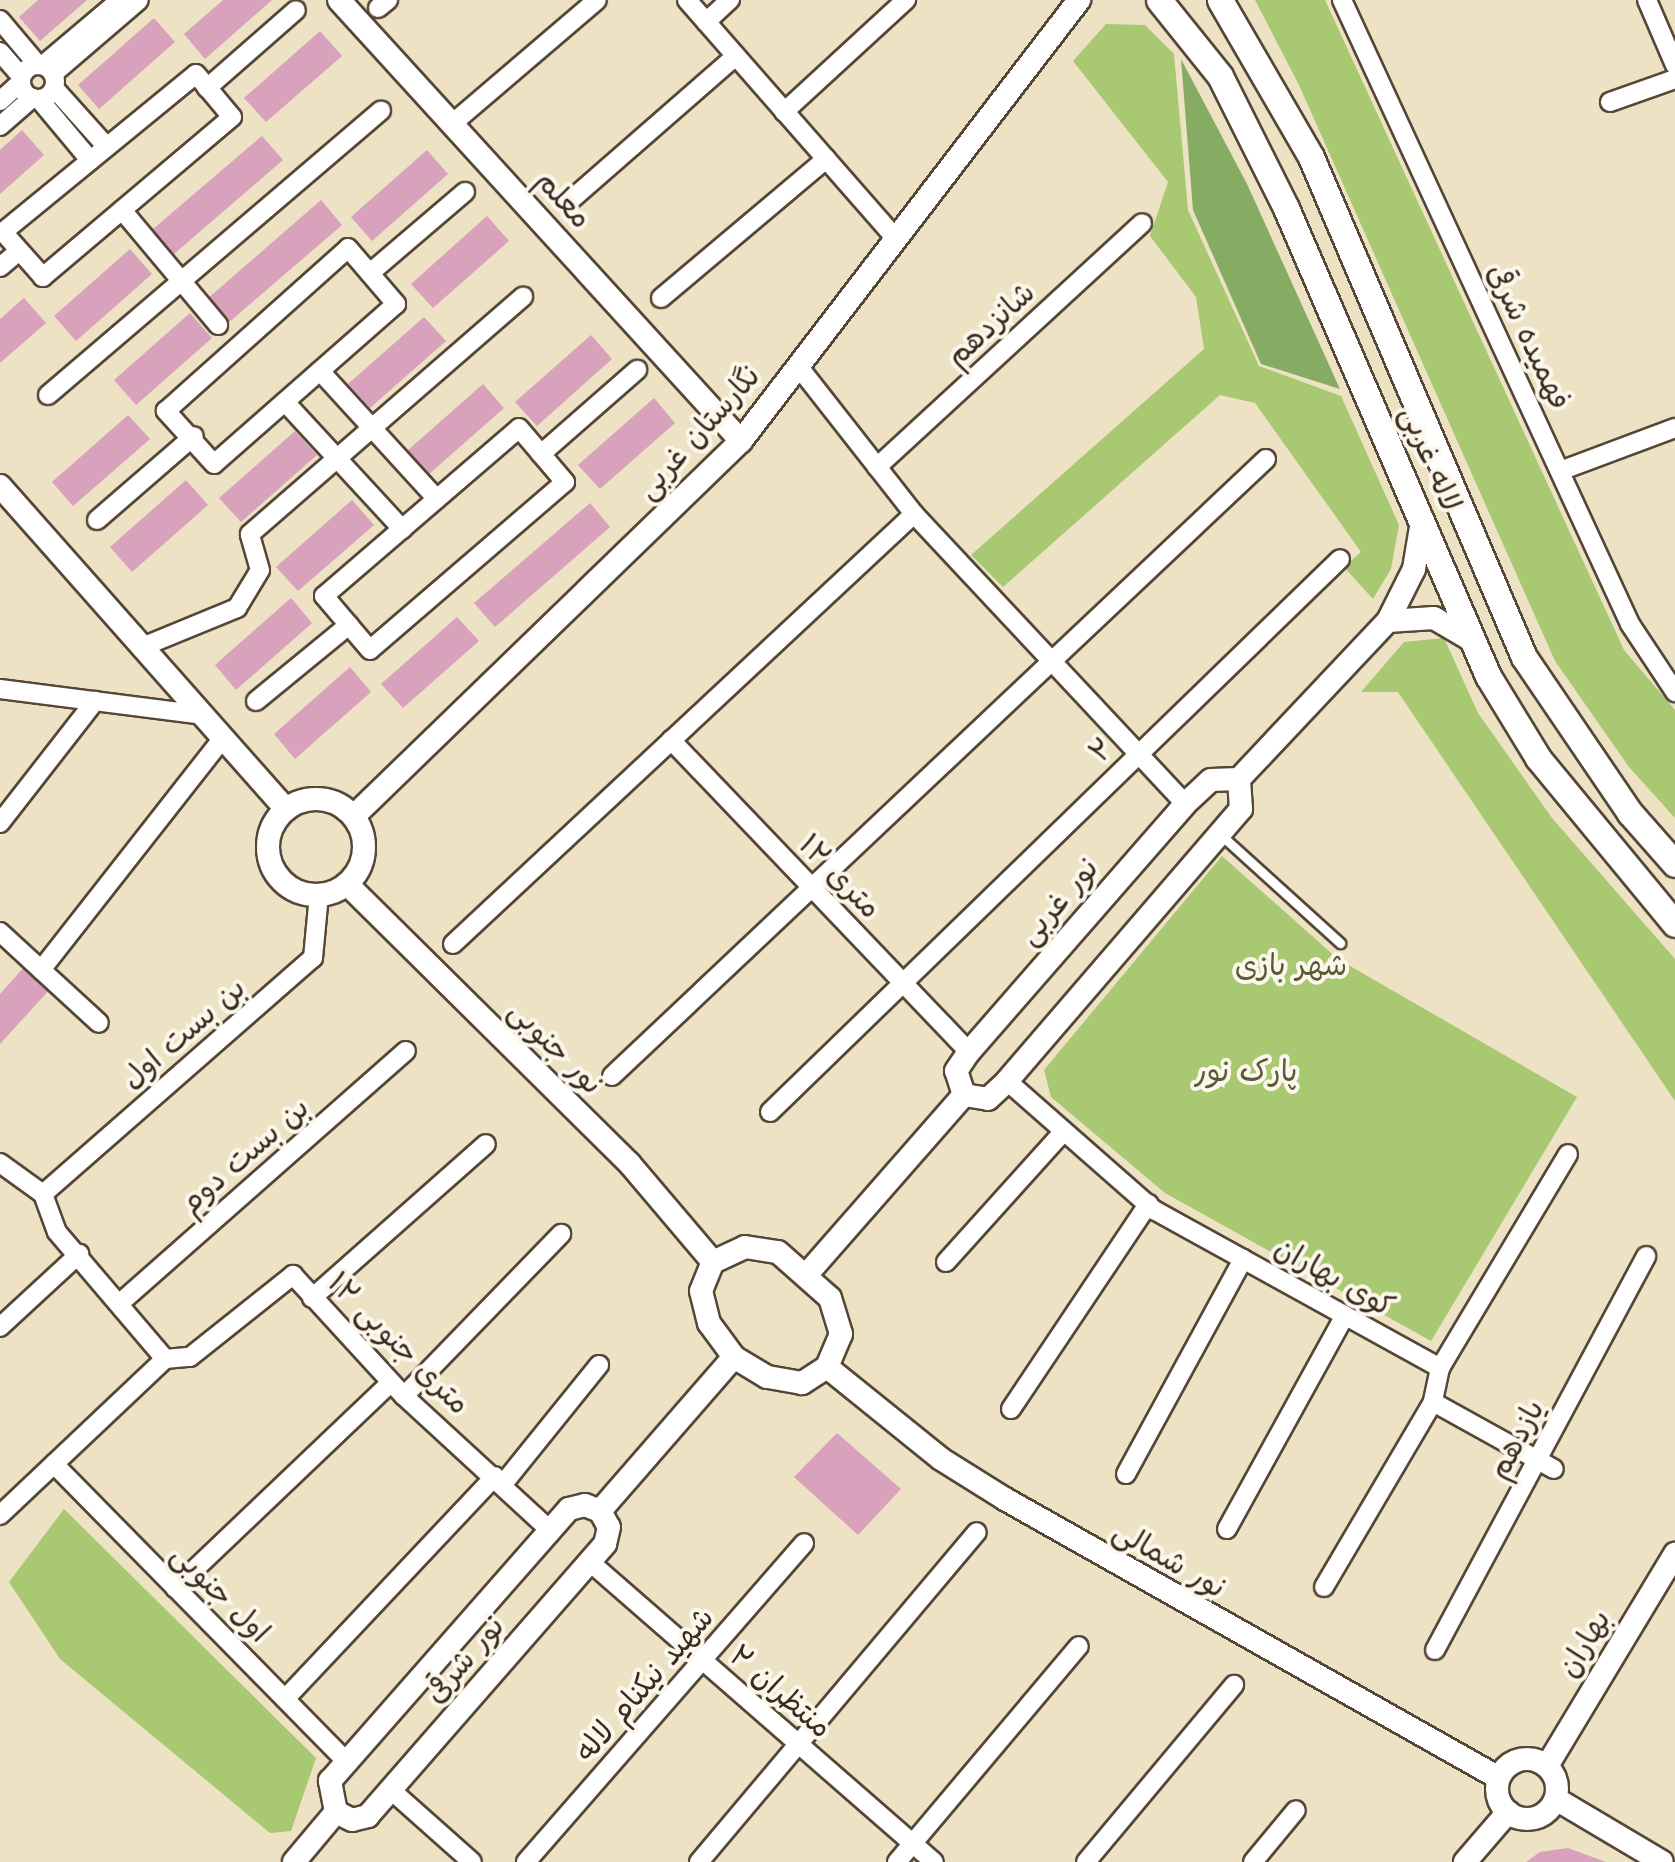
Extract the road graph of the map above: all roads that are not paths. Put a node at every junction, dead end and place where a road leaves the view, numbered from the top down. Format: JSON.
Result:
{"nodes":[{"id":1,"x":121,"y":0,"type":"edge"},
{"id":2,"x":139,"y":0,"type":"edge"},
{"id":3,"x":339,"y":0,"type":"edge"},
{"id":4,"x":597,"y":0,"type":"edge"},
{"id":5,"x":687,"y":0,"type":"edge"},
{"id":6,"x":730,"y":0,"type":"edge"},
{"id":7,"x":906,"y":0,"type":"edge"},
{"id":8,"x":1079,"y":0,"type":"edge"},
{"id":9,"x":1159,"y":0,"type":"edge"},
{"id":10,"x":1220,"y":0,"type":"edge"},
{"id":11,"x":1342,"y":0,"type":"edge"},
{"id":12,"x":1646,"y":0,"type":"edge"},
{"id":13,"x":296,"y":10,"type":"dead end"},
{"id":14,"x":0,"y":20,"type":"edge"},
{"id":15,"x":706,"y":22,"type":"junction"},
{"id":16,"x":0,"y":52,"type":"edge"},
{"id":17,"x":736,"y":56,"type":"junction"},
{"id":18,"x":1675,"y":65,"type":"edge"},
{"id":19,"x":1675,"y":79,"type":"edge"},
{"id":20,"x":37,"y":81,"type":"junction"},
{"id":21,"x":207,"y":88,"type":"junction"},
{"id":22,"x":0,"y":101,"type":"edge"},
{"id":23,"x":1610,"y":102,"type":"dead end"},
{"id":24,"x":382,"y":110,"type":"dead end"},
{"id":25,"x":784,"y":112,"type":"junction"},
{"id":26,"x":453,"y":123,"type":"junction"},
{"id":27,"x":0,"y":126,"type":"edge"},
{"id":28,"x":106,"y":147,"type":"junction"},
{"id":29,"x":826,"y":159,"type":"junction"},
{"id":30,"x":90,"y":160,"type":"junction"},
{"id":31,"x":465,"y":192,"type":"dead end"},
{"id":32,"x":573,"y":198,"type":"dead end"},
{"id":33,"x":122,"y":210,"type":"junction"},
{"id":34,"x":1142,"y":223,"type":"dead end"},
{"id":35,"x":896,"y":239,"type":"junction"},
{"id":36,"x":20,"y":251,"type":"junction"},
{"id":37,"x":0,"y":267,"type":"edge"},
{"id":38,"x":370,"y":274,"type":"junction"},
{"id":39,"x":180,"y":280,"type":"junction"},
{"id":40,"x":523,"y":298,"type":"dead end"},
{"id":41,"x":662,"y":298,"type":"dead end"},
{"id":42,"x":218,"y":326,"type":"dead end"},
{"id":43,"x":798,"y":366,"type":"junction"},
{"id":44,"x":637,"y":370,"type":"dead end"},
{"id":45,"x":320,"y":371,"type":"junction"},
{"id":46,"x":48,"y":394,"type":"dead end"},
{"id":47,"x":285,"y":402,"type":"junction"},
{"id":48,"x":372,"y":428,"type":"junction"},
{"id":49,"x":1675,"y":428,"type":"edge"},
{"id":50,"x":194,"y":436,"type":"junction"},
{"id":51,"x":741,"y":442,"type":"junction"},
{"id":52,"x":541,"y":454,"type":"junction"},
{"id":53,"x":339,"y":457,"type":"junction"},
{"id":54,"x":1266,"y":459,"type":"dead end"},
{"id":55,"x":878,"y":467,"type":"junction"},
{"id":56,"x":1560,"y":471,"type":"junction"},
{"id":57,"x":0,"y":486,"type":"edge"},
{"id":58,"x":437,"y":499,"type":"junction"},
{"id":59,"x":914,"y":514,"type":"junction"},
{"id":60,"x":97,"y":520,"type":"dead end"},
{"id":61,"x":1422,"y":520,"type":"junction"},
{"id":62,"x":402,"y":530,"type":"junction"},
{"id":63,"x":1340,"y":560,"type":"dead end"},
{"id":64,"x":1388,"y":621,"type":"junction"},
{"id":65,"x":348,"y":624,"type":"junction"},
{"id":66,"x":1470,"y":639,"type":"junction"},
{"id":67,"x":142,"y":647,"type":"junction"},
{"id":68,"x":1050,"y":660,"type":"junction"},
{"id":69,"x":0,"y":688,"type":"edge"},
{"id":70,"x":1675,"y":692,"type":"edge"},
{"id":71,"x":95,"y":701,"type":"junction"},
{"id":72,"x":256,"y":701,"type":"dead end"},
{"id":73,"x":202,"y":715,"type":"junction"},
{"id":74,"x":223,"y":738,"type":"junction"},
{"id":75,"x":671,"y":740,"type":"junction"},
{"id":76,"x":1139,"y":754,"type":"junction"},
{"id":77,"x":1239,"y":779,"type":"junction"},
{"id":78,"x":1186,"y":804,"type":"junction"},
{"id":79,"x":286,"y":809,"type":"junction"},
{"id":80,"x":354,"y":816,"type":"junction"},
{"id":81,"x":0,"y":823,"type":"edge"},
{"id":82,"x":1221,"y":835,"type":"junction"},
{"id":83,"x":1675,"y":864,"type":"edge"},
{"id":84,"x":347,"y":884,"type":"junction"},
{"id":85,"x":811,"y":887,"type":"junction"},
{"id":86,"x":319,"y":895,"type":"junction"},
{"id":87,"x":1675,"y":924,"type":"edge"},
{"id":88,"x":0,"y":932,"type":"edge"},
{"id":89,"x":1340,"y":943,"type":"dead end"},
{"id":90,"x":453,"y":944,"type":"dead end"},
{"id":91,"x":41,"y":970,"type":"junction"},
{"id":92,"x":903,"y":983,"type":"junction"},
{"id":93,"x":99,"y":1023,"type":"dead end"},
{"id":94,"x":406,"y":1051,"type":"dead end"},
{"id":95,"x":968,"y":1052,"type":"junction"},
{"id":96,"x":612,"y":1076,"type":"dead end"},
{"id":97,"x":1007,"y":1081,"type":"junction"},
{"id":98,"x":964,"y":1095,"type":"junction"},
{"id":99,"x":770,"y":1112,"type":"dead end"},
{"id":100,"x":1064,"y":1131,"type":"junction"},
{"id":101,"x":486,"y":1144,"type":"dead end"},
{"id":102,"x":1568,"y":1154,"type":"dead end"},
{"id":103,"x":0,"y":1164,"type":"edge"},
{"id":104,"x":44,"y":1194,"type":"junction"},
{"id":105,"x":1148,"y":1204,"type":"junction"},
{"id":106,"x":562,"y":1234,"type":"dead end"},
{"id":107,"x":80,"y":1254,"type":"junction"},
{"id":108,"x":1646,"y":1256,"type":"dead end"},
{"id":109,"x":1242,"y":1258,"type":"junction"},
{"id":110,"x":713,"y":1262,"type":"junction"},
{"id":111,"x":946,"y":1262,"type":"dead end"},
{"id":112,"x":808,"y":1272,"type":"junction"},
{"id":113,"x":312,"y":1298,"type":"junction"},
{"id":114,"x":120,"y":1303,"type":"junction"},
{"id":115,"x":1345,"y":1316,"type":"junction"},
{"id":116,"x":0,"y":1327,"type":"edge"},
{"id":117,"x":734,"y":1357,"type":"junction"},
{"id":118,"x":165,"y":1359,"type":"junction"},
{"id":119,"x":599,"y":1366,"type":"dead end"},
{"id":120,"x":828,"y":1367,"type":"junction"},
{"id":121,"x":1440,"y":1368,"type":"junction"},
{"id":122,"x":398,"y":1389,"type":"junction"},
{"id":123,"x":1433,"y":1402,"type":"junction"},
{"id":124,"x":1011,"y":1409,"type":"dead end"},
{"id":125,"x":54,"y":1464,"type":"junction"},
{"id":126,"x":1546,"y":1465,"type":"junction"},
{"id":127,"x":1126,"y":1474,"type":"dead end"},
{"id":128,"x":499,"y":1480,"type":"junction"},
{"id":129,"x":600,"y":1511,"type":"junction"},
{"id":130,"x":0,"y":1515,"type":"edge"},
{"id":131,"x":1228,"y":1529,"type":"dead end"},
{"id":132,"x":551,"y":1530,"type":"junction"},
{"id":133,"x":976,"y":1532,"type":"dead end"},
{"id":134,"x":804,"y":1543,"type":"dead end"},
{"id":135,"x":1675,"y":1554,"type":"edge"},
{"id":136,"x":590,"y":1562,"type":"junction"},
{"id":137,"x":1324,"y":1587,"type":"dead end"},
{"id":138,"x":175,"y":1588,"type":"junction"},
{"id":139,"x":1079,"y":1646,"type":"dead end"},
{"id":140,"x":1435,"y":1650,"type":"dead end"},
{"id":141,"x":703,"y":1661,"type":"junction"},
{"id":142,"x":1234,"y":1685,"type":"dead end"},
{"id":143,"x":285,"y":1699,"type":"junction"},
{"id":144,"x":798,"y":1744,"type":"junction"},
{"id":145,"x":347,"y":1762,"type":"junction"},
{"id":146,"x":1547,"y":1766,"type":"junction"},
{"id":147,"x":1499,"y":1778,"type":"junction"},
{"id":148,"x":391,"y":1790,"type":"junction"},
{"id":149,"x":1556,"y":1800,"type":"junction"},
{"id":150,"x":1296,"y":1810,"type":"dead end"},
{"id":151,"x":336,"y":1812,"type":"junction"},
{"id":152,"x":1508,"y":1812,"type":"junction"},
{"id":153,"x":913,"y":1844,"type":"junction"},
{"id":154,"x":453,"y":1846,"type":"junction"},
{"id":155,"x":294,"y":1862,"type":"edge"},
{"id":156,"x":439,"y":1862,"type":"edge"},
{"id":157,"x":472,"y":1862,"type":"edge"},
{"id":158,"x":526,"y":1862,"type":"edge"},
{"id":159,"x":698,"y":1862,"type":"edge"},
{"id":160,"x":897,"y":1862,"type":"edge"},
{"id":161,"x":934,"y":1862,"type":"edge"},
{"id":162,"x":1086,"y":1862,"type":"edge"},
{"id":163,"x":1253,"y":1862,"type":"edge"},
{"id":164,"x":1465,"y":1862,"type":"edge"},
{"id":165,"x":1662,"y":1862,"type":"edge"}],
"edges":[{"from":1,"to":20,"type":"street"},
{"from":2,"to":20,"type":"street"},
{"from":3,"to":26,"type":"street","name":"معلم"},
{"from":4,"to":26,"type":"street"},
{"from":5,"to":15,"type":"street"},
{"from":6,"to":15,"type":"street"},
{"from":7,"to":25,"type":"street"},
{"from":8,"to":35,"type":"street","name":"نگارستان غربی"},
{"from":9,"to":61,"type":"main road","name":"لاله غربی"},
{"from":10,"to":83,"type":"main road","name":"لاله غربی"},
{"from":11,"to":56,"type":"street","name":"فهمیده شرقی"},
{"from":12,"to":18,"type":"street"},
{"from":13,"to":21,"type":"street"},
{"from":14,"to":20,"type":"street"},
{"from":15,"to":17,"type":"street"},
{"from":16,"to":20,"type":"street"},
{"from":17,"to":25,"type":"street"},
{"from":17,"to":32,"type":"street"},
{"from":19,"to":23,"type":"street"},
{"from":20,"to":22,"type":"street"},
{"from":20,"to":27,"type":"street"},
{"from":20,"to":28,"type":"street"},
{"from":20,"to":30,"type":"street"},
{"from":21,"to":28,"type":"street"},
{"from":21,"to":33,"type":"street"},
{"from":24,"to":39,"type":"street"},
{"from":25,"to":29,"type":"street"},
{"from":26,"to":51,"type":"street","name":"معلم"},
{"from":28,"to":30,"type":"street"},
{"from":29,"to":35,"type":"street"},
{"from":29,"to":41,"type":"street"},
{"from":30,"to":36,"type":"street"},
{"from":31,"to":38,"type":"street"},
{"from":33,"to":36,"type":"street"},
{"from":33,"to":39,"type":"street"},
{"from":34,"to":55,"type":"street","name":"شانزدهم"},
{"from":35,"to":43,"type":"street","name":"نگارستان غربی"},
{"from":36,"to":37,"type":"street"},
{"from":38,"to":45,"type":"street"},
{"from":38,"to":50,"type":"street"},
{"from":39,"to":42,"type":"street"},
{"from":39,"to":46,"type":"street"},
{"from":40,"to":48,"type":"street"},
{"from":43,"to":51,"type":"street","name":"نگارستان غربی"},
{"from":43,"to":55,"type":"street"},
{"from":44,"to":52,"type":"street"},
{"from":45,"to":47,"type":"street"},
{"from":45,"to":48,"type":"street"},
{"from":47,"to":50,"type":"street"},
{"from":47,"to":53,"type":"street"},
{"from":48,"to":53,"type":"street"},
{"from":48,"to":58,"type":"street"},
{"from":49,"to":56,"type":"street"},
{"from":50,"to":60,"type":"street"},
{"from":51,"to":80,"type":"street","name":"نگارستان غربی"},
{"from":52,"to":58,"type":"street"},
{"from":52,"to":65,"type":"street"},
{"from":53,"to":62,"type":"street"},
{"from":53,"to":67,"type":"street"},
{"from":54,"to":68,"type":"street"},
{"from":55,"to":59,"type":"street"},
{"from":56,"to":70,"type":"street","name":"فهمیده شرقی"},
{"from":57,"to":67,"type":"street"},
{"from":58,"to":62,"type":"street"},
{"from":59,"to":68,"type":"street"},
{"from":59,"to":75,"type":"street"},
{"from":61,"to":64,"type":"street","name":"نور غربی"},
{"from":61,"to":66,"type":"main road","name":"لاله غربی"},
{"from":62,"to":65,"type":"street"},
{"from":63,"to":76,"type":"street","name":"۲"},
{"from":64,"to":66,"type":"street"},
{"from":64,"to":77,"type":"street","name":"نور غربی"},
{"from":65,"to":72,"type":"street"},
{"from":66,"to":87,"type":"main road","name":"لاله غربی"},
{"from":67,"to":73,"type":"street"},
{"from":68,"to":76,"type":"street"},
{"from":68,"to":85,"type":"street"},
{"from":69,"to":71,"type":"street"},
{"from":71,"to":73,"type":"street"},
{"from":71,"to":81,"type":"street"},
{"from":73,"to":74,"type":"street"},
{"from":74,"to":79,"type":"street"},
{"from":74,"to":91,"type":"street"},
{"from":75,"to":85,"type":"street","name":"۱۲ متری"},
{"from":75,"to":90,"type":"street"},
{"from":76,"to":78,"type":"street"},
{"from":76,"to":92,"type":"street","name":"۲"},
{"from":77,"to":78,"type":"street","name":"نور غربی"},
{"from":77,"to":82,"type":"street"},
{"from":78,"to":95,"type":"street","name":"نور غربی"},
{"from":79,"to":80,"type":"street"},
{"from":79,"to":86,"type":"street"},
{"from":80,"to":84,"type":"street"},
{"from":82,"to":89,"type":"lane"},
{"from":82,"to":97,"type":"street"},
{"from":84,"to":86,"type":"street"},
{"from":84,"to":110,"type":"street","name":"نور جنوبی"},
{"from":85,"to":92,"type":"street","name":"۱۲ متری"},
{"from":85,"to":96,"type":"street"},
{"from":86,"to":104,"type":"street","name":"بن بست اول"},
{"from":88,"to":91,"type":"street"},
{"from":91,"to":93,"type":"street"},
{"from":92,"to":95,"type":"street","name":"۱۲ متری"},
{"from":92,"to":99,"type":"street","name":"۲"},
{"from":94,"to":114,"type":"street","name":"بن بست دوم"},
{"from":95,"to":98,"type":"street"},
{"from":97,"to":98,"type":"street"},
{"from":97,"to":100,"type":"street","name":"کوی بهاران"},
{"from":98,"to":112,"type":"street"},
{"from":100,"to":105,"type":"street","name":"کوی بهاران"},
{"from":100,"to":111,"type":"street"},
{"from":101,"to":113,"type":"street"},
{"from":102,"to":121,"type":"street"},
{"from":103,"to":104,"type":"street"},
{"from":104,"to":107,"type":"street"},
{"from":105,"to":109,"type":"street","name":"کوی بهاران"},
{"from":105,"to":124,"type":"street"},
{"from":106,"to":122,"type":"street"},
{"from":107,"to":114,"type":"street"},
{"from":107,"to":116,"type":"street"},
{"from":108,"to":126,"type":"street","name":"یازدهم"},
{"from":109,"to":115,"type":"street","name":"کوی بهاران"},
{"from":109,"to":127,"type":"street"},
{"from":110,"to":112,"type":"street"},
{"from":110,"to":117,"type":"street"},
{"from":112,"to":120,"type":"street"},
{"from":113,"to":118,"type":"street","name":"۱۲ متری جنوبی"},
{"from":113,"to":122,"type":"street","name":"۱۲ متری جنوبی"},
{"from":114,"to":118,"type":"street"},
{"from":115,"to":121,"type":"street","name":"کوی بهاران"},
{"from":115,"to":131,"type":"street"},
{"from":117,"to":120,"type":"street"},
{"from":117,"to":129,"type":"street"},
{"from":118,"to":125,"type":"street"},
{"from":119,"to":128,"type":"street"},
{"from":120,"to":147,"type":"street","name":"نور شمالی"},
{"from":121,"to":123,"type":"street"},
{"from":122,"to":128,"type":"street","name":"۱۲ متری جنوبی"},
{"from":122,"to":138,"type":"street"},
{"from":123,"to":126,"type":"street"},
{"from":123,"to":137,"type":"street"},
{"from":125,"to":130,"type":"street"},
{"from":125,"to":138,"type":"street","name":"اول جنوبی"},
{"from":126,"to":140,"type":"street","name":"یازدهم"},
{"from":128,"to":132,"type":"street","name":"۱۲ متری جنوبی"},
{"from":128,"to":143,"type":"street"},
{"from":129,"to":132,"type":"street","name":"نور شرقی"},
{"from":129,"to":136,"type":"street","name":"نور شرقی"},
{"from":132,"to":145,"type":"street","name":"نور شرقی"},
{"from":133,"to":144,"type":"street"},
{"from":134,"to":141,"type":"street","name":"شهید نیکنام لاله"},
{"from":135,"to":146,"type":"street","name":"بهاران"},
{"from":136,"to":141,"type":"street","name":"منتظران ۲"},
{"from":136,"to":148,"type":"street","name":"نور شرقی"},
{"from":138,"to":143,"type":"street","name":"اول جنوبی"},
{"from":139,"to":153,"type":"street"},
{"from":141,"to":144,"type":"street","name":"منتظران ۲"},
{"from":141,"to":158,"type":"street","name":"شهید نیکنام لاله"},
{"from":142,"to":162,"type":"street"},
{"from":143,"to":145,"type":"street","name":"اول جنوبی"},
{"from":144,"to":153,"type":"street","name":"منتظران ۲"},
{"from":144,"to":159,"type":"street"},
{"from":145,"to":151,"type":"street","name":"نور شرقی"},
{"from":146,"to":147,"type":"street"},
{"from":146,"to":149,"type":"street"},
{"from":147,"to":152,"type":"street"},
{"from":148,"to":151,"type":"street","name":"نور شرقی"},
{"from":148,"to":154,"type":"street"},
{"from":149,"to":152,"type":"street"},
{"from":149,"to":165,"type":"street"},
{"from":150,"to":163,"type":"street"},
{"from":151,"to":155,"type":"street"},
{"from":152,"to":164,"type":"street"},
{"from":153,"to":160,"type":"street"},
{"from":153,"to":161,"type":"street","name":"منتظران ۲"},
{"from":154,"to":156,"type":"street"},
{"from":154,"to":157,"type":"street"}]}
